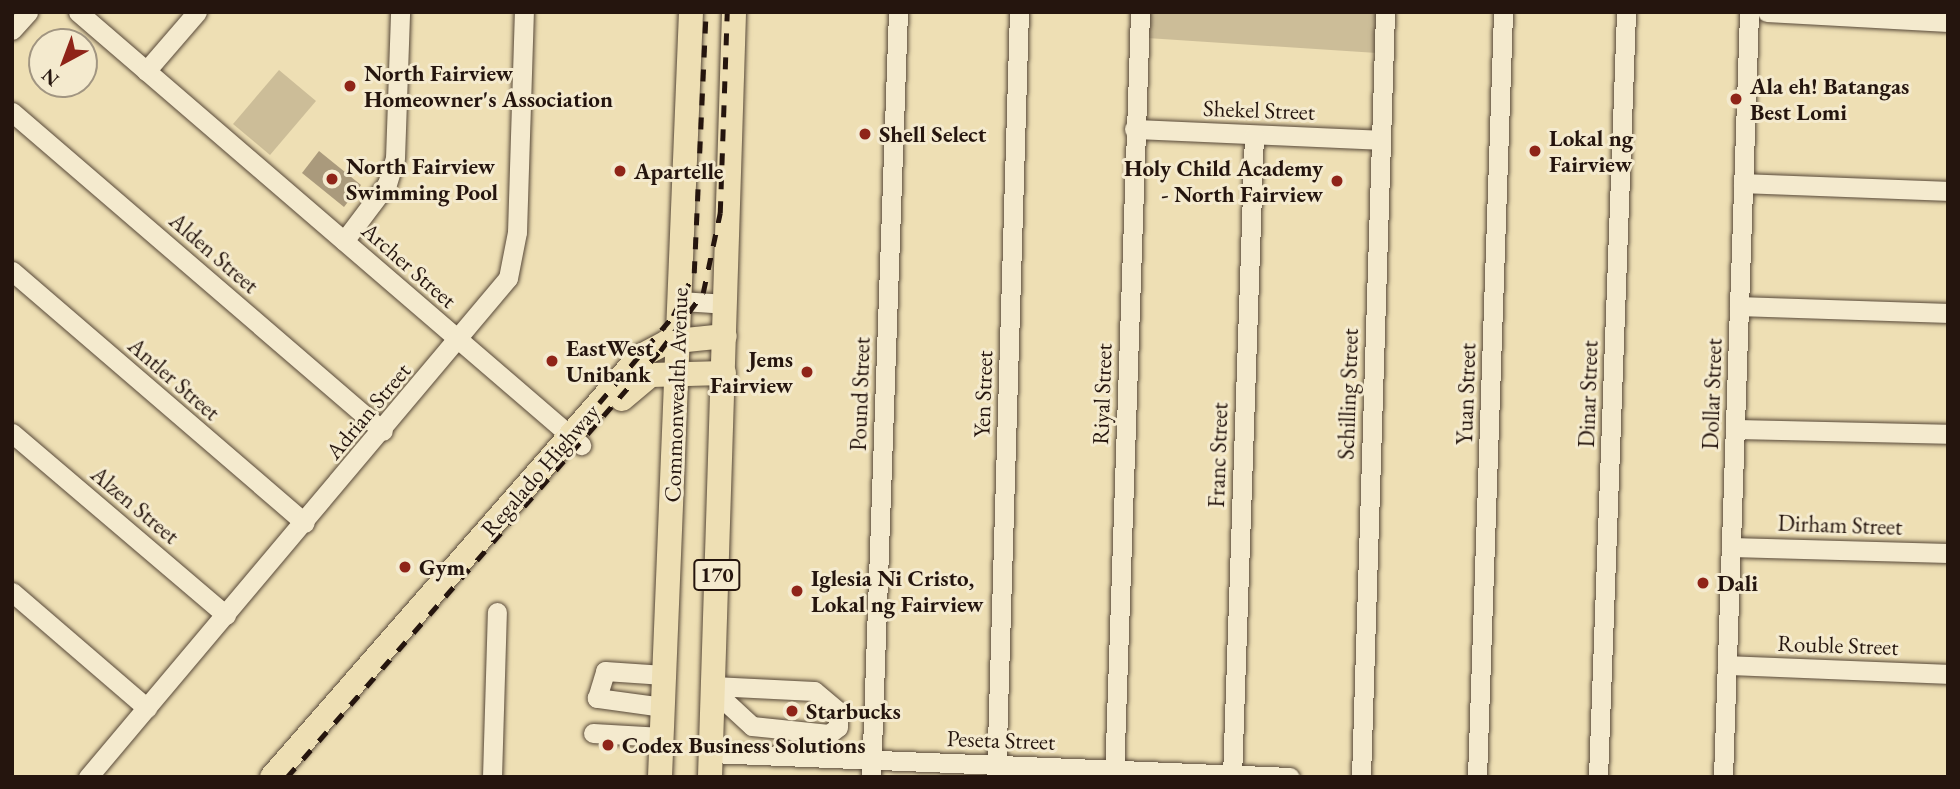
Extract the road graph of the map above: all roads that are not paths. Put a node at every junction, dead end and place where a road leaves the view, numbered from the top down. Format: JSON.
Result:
{"nodes":[{"id":1,"x":28,"y":12,"type":"edge"},
{"id":2,"x":78,"y":12,"type":"edge"},
{"id":3,"x":197,"y":12,"type":"edge"},
{"id":4,"x":400,"y":12,"type":"edge"},
{"id":5,"x":524,"y":12,"type":"edge"},
{"id":6,"x":691,"y":12,"type":"edge"},
{"id":7,"x":734,"y":12,"type":"edge"},
{"id":8,"x":898,"y":12,"type":"edge"},
{"id":9,"x":1019,"y":12,"type":"edge"},
{"id":10,"x":1140,"y":12,"type":"edge"},
{"id":11,"x":1385,"y":12,"type":"edge"},
{"id":12,"x":1503,"y":12,"type":"edge"},
{"id":13,"x":1626,"y":12,"type":"edge"},
{"id":14,"x":1749,"y":12,"type":"edge"},
{"id":15,"x":1767,"y":12,"type":"edge"},
{"id":16,"x":1948,"y":22,"type":"edge"},
{"id":17,"x":12,"y":30,"type":"edge"},
{"id":18,"x":146,"y":71,"type":"junction"},
{"id":19,"x":12,"y":111,"type":"edge"},
{"id":20,"x":1135,"y":129,"type":"junction"},
{"id":21,"x":1254,"y":135,"type":"junction"},
{"id":22,"x":1381,"y":139,"type":"junction"},
{"id":23,"x":1743,"y":183,"type":"junction"},
{"id":24,"x":1948,"y":191,"type":"edge"},
{"id":25,"x":344,"y":241,"type":"junction"},
{"id":26,"x":12,"y":271,"type":"edge"},
{"id":27,"x":680,"y":301,"type":"junction"},
{"id":28,"x":726,"y":304,"type":"junction"},
{"id":29,"x":1739,"y":306,"type":"junction"},
{"id":30,"x":1948,"y":313,"type":"edge"},
{"id":31,"x":725,"y":336,"type":"junction"},
{"id":32,"x":460,"y":341,"type":"junction"},
{"id":33,"x":677,"y":341,"type":"junction"},
{"id":34,"x":639,"y":358,"type":"junction"},
{"id":35,"x":676,"y":373,"type":"junction"},
{"id":36,"x":723,"y":373,"type":"junction"},
{"id":37,"x":632,"y":387,"type":"junction"},
{"id":38,"x":674,"y":413,"type":"junction"},
{"id":39,"x":1735,"y":429,"type":"junction"},
{"id":40,"x":383,"y":431,"type":"junction"},
{"id":41,"x":12,"y":433,"type":"edge"},
{"id":42,"x":1948,"y":434,"type":"edge"},
{"id":43,"x":575,"y":440,"type":"junction"},
{"id":44,"x":305,"y":523,"type":"junction"},
{"id":45,"x":1731,"y":547,"type":"junction"},
{"id":46,"x":1948,"y":553,"type":"edge"},
{"id":47,"x":12,"y":592,"type":"edge"},
{"id":48,"x":497,"y":612,"type":"dead end"},
{"id":49,"x":226,"y":615,"type":"junction"},
{"id":50,"x":1727,"y":665,"type":"junction"},
{"id":51,"x":1948,"y":674,"type":"edge"},
{"id":52,"x":664,"y":675,"type":"junction"},
{"id":53,"x":713,"y":688,"type":"junction"},
{"id":54,"x":663,"y":707,"type":"junction"},
{"id":55,"x":147,"y":708,"type":"junction"},
{"id":56,"x":593,"y":733,"type":"dead end"},
{"id":57,"x":662,"y":737,"type":"junction"},
{"id":58,"x":710,"y":765,"type":"edge"},
{"id":59,"x":871,"y":768,"type":"edge"},
{"id":60,"x":996,"y":770,"type":"edge"},
{"id":61,"x":1114,"y":773,"type":"edge"},
{"id":62,"x":1232,"y":775,"type":"edge"},
{"id":63,"x":88,"y":777,"type":"edge"},
{"id":64,"x":272,"y":777,"type":"edge"},
{"id":65,"x":292,"y":777,"type":"edge"},
{"id":66,"x":492,"y":777,"type":"edge"},
{"id":67,"x":660,"y":777,"type":"edge"},
{"id":68,"x":1290,"y":777,"type":"edge"},
{"id":69,"x":1361,"y":777,"type":"edge"},
{"id":70,"x":1478,"y":777,"type":"edge"},
{"id":71,"x":1598,"y":777,"type":"edge"},
{"id":72,"x":1723,"y":777,"type":"edge"}],
"edges":[{"from":1,"to":17,"type":"street"},
{"from":2,"to":18,"type":"street","name":"Archer Street"},
{"from":3,"to":18,"type":"street"},
{"from":4,"to":25,"type":"street"},
{"from":5,"to":32,"type":"street","name":"Adrian Street"},
{"from":6,"to":27,"type":"main road","name":"Commonwealth Avenue","number":"170"},
{"from":7,"to":28,"type":"main road","name":"Commonwealth Avenue","number":"170"},
{"from":8,"to":59,"type":"street","name":"Pound Street"},
{"from":9,"to":60,"type":"street","name":"Yen Street"},
{"from":10,"to":20,"type":"street","name":"Riyal Street"},
{"from":11,"to":22,"type":"street","name":"Schilling Street"},
{"from":12,"to":70,"type":"street","name":"Yuan Street"},
{"from":13,"to":71,"type":"street","name":"Dinar Street"},
{"from":14,"to":23,"type":"street","name":"Dollar Street"},
{"from":15,"to":16,"type":"street"},
{"from":18,"to":25,"type":"street","name":"Archer Street"},
{"from":19,"to":40,"type":"street","name":"Alden Street"},
{"from":20,"to":21,"type":"street","name":"Shekel Street"},
{"from":20,"to":61,"type":"street","name":"Riyal Street"},
{"from":21,"to":22,"type":"street","name":"Shekel Street"},
{"from":21,"to":62,"type":"street","name":"Franc Street"},
{"from":22,"to":69,"type":"street","name":"Schilling Street"},
{"from":23,"to":24,"type":"street"},
{"from":23,"to":29,"type":"street","name":"Dollar Street"},
{"from":25,"to":32,"type":"street","name":"Archer Street"},
{"from":26,"to":44,"type":"street","name":"Antler Street"},
{"from":27,"to":28,"type":"street"},
{"from":27,"to":33,"type":"main road","name":"Commonwealth Avenue","number":"170"},
{"from":27,"to":34,"type":"main road"},
{"from":28,"to":31,"type":"main road","name":"Commonwealth Avenue","number":"170"},
{"from":29,"to":30,"type":"street"},
{"from":29,"to":39,"type":"street","name":"Dollar Street"},
{"from":31,"to":33,"type":"main road","name":"Regalado Highway"},
{"from":31,"to":36,"type":"main road","name":"Commonwealth Avenue","number":"170"},
{"from":32,"to":40,"type":"street","name":"Adrian Street"},
{"from":32,"to":43,"type":"street","name":"Archer Street"},
{"from":33,"to":34,"type":"main road","name":"Regalado Highway"},
{"from":33,"to":35,"type":"main road","name":"Commonwealth Avenue","number":"170"},
{"from":34,"to":43,"type":"main road","name":"Regalado Highway"},
{"from":35,"to":36,"type":"main road","name":"Regalado Highway"},
{"from":35,"to":37,"type":"main road","name":"Regalado Highway"},
{"from":35,"to":38,"type":"main road","name":"Commonwealth Avenue","number":"170"},
{"from":36,"to":53,"type":"main road","name":"Commonwealth Avenue","number":"170"},
{"from":37,"to":38,"type":"main road"},
{"from":37,"to":43,"type":"main road","name":"Regalado Highway"},
{"from":38,"to":52,"type":"main road","name":"Commonwealth Avenue","number":"170"},
{"from":39,"to":42,"type":"street"},
{"from":39,"to":45,"type":"street","name":"Dollar Street"},
{"from":40,"to":44,"type":"street","name":"Adrian Street"},
{"from":41,"to":49,"type":"street","name":"Alzen Street"},
{"from":43,"to":64,"type":"main road","name":"Regalado Highway"},
{"from":43,"to":65,"type":"main road","name":"Regalado Highway"},
{"from":44,"to":49,"type":"street","name":"Adrian Street"},
{"from":45,"to":46,"type":"street","name":"Dirham Street"},
{"from":45,"to":50,"type":"street","name":"Dollar Street"},
{"from":47,"to":55,"type":"street"},
{"from":48,"to":66,"type":"street"},
{"from":49,"to":55,"type":"street","name":"Adrian Street"},
{"from":50,"to":51,"type":"street","name":"Rouble Street"},
{"from":50,"to":72,"type":"street","name":"Dollar Street"},
{"from":52,"to":54,"type":"main road","name":"Commonwealth Avenue","number":"170"},
{"from":52,"to":54,"type":"street"},
{"from":53,"to":53,"type":"street"},
{"from":53,"to":58,"type":"main road","name":"Commonwealth Avenue","number":"170"},
{"from":54,"to":57,"type":"main road","name":"Commonwealth Avenue","number":"170"},
{"from":55,"to":63,"type":"street","name":"Adrian Street"},
{"from":56,"to":57,"type":"street"},
{"from":57,"to":67,"type":"main road","name":"Commonwealth Avenue","number":"170"},
{"from":58,"to":59,"type":"street","name":"Peseta Street"},
{"from":59,"to":60,"type":"street","name":"Peseta Street"},
{"from":60,"to":61,"type":"street","name":"Peseta Street"},
{"from":61,"to":62,"type":"street","name":"Peseta Street"},
{"from":62,"to":68,"type":"street","name":"Peseta Street"}]}
